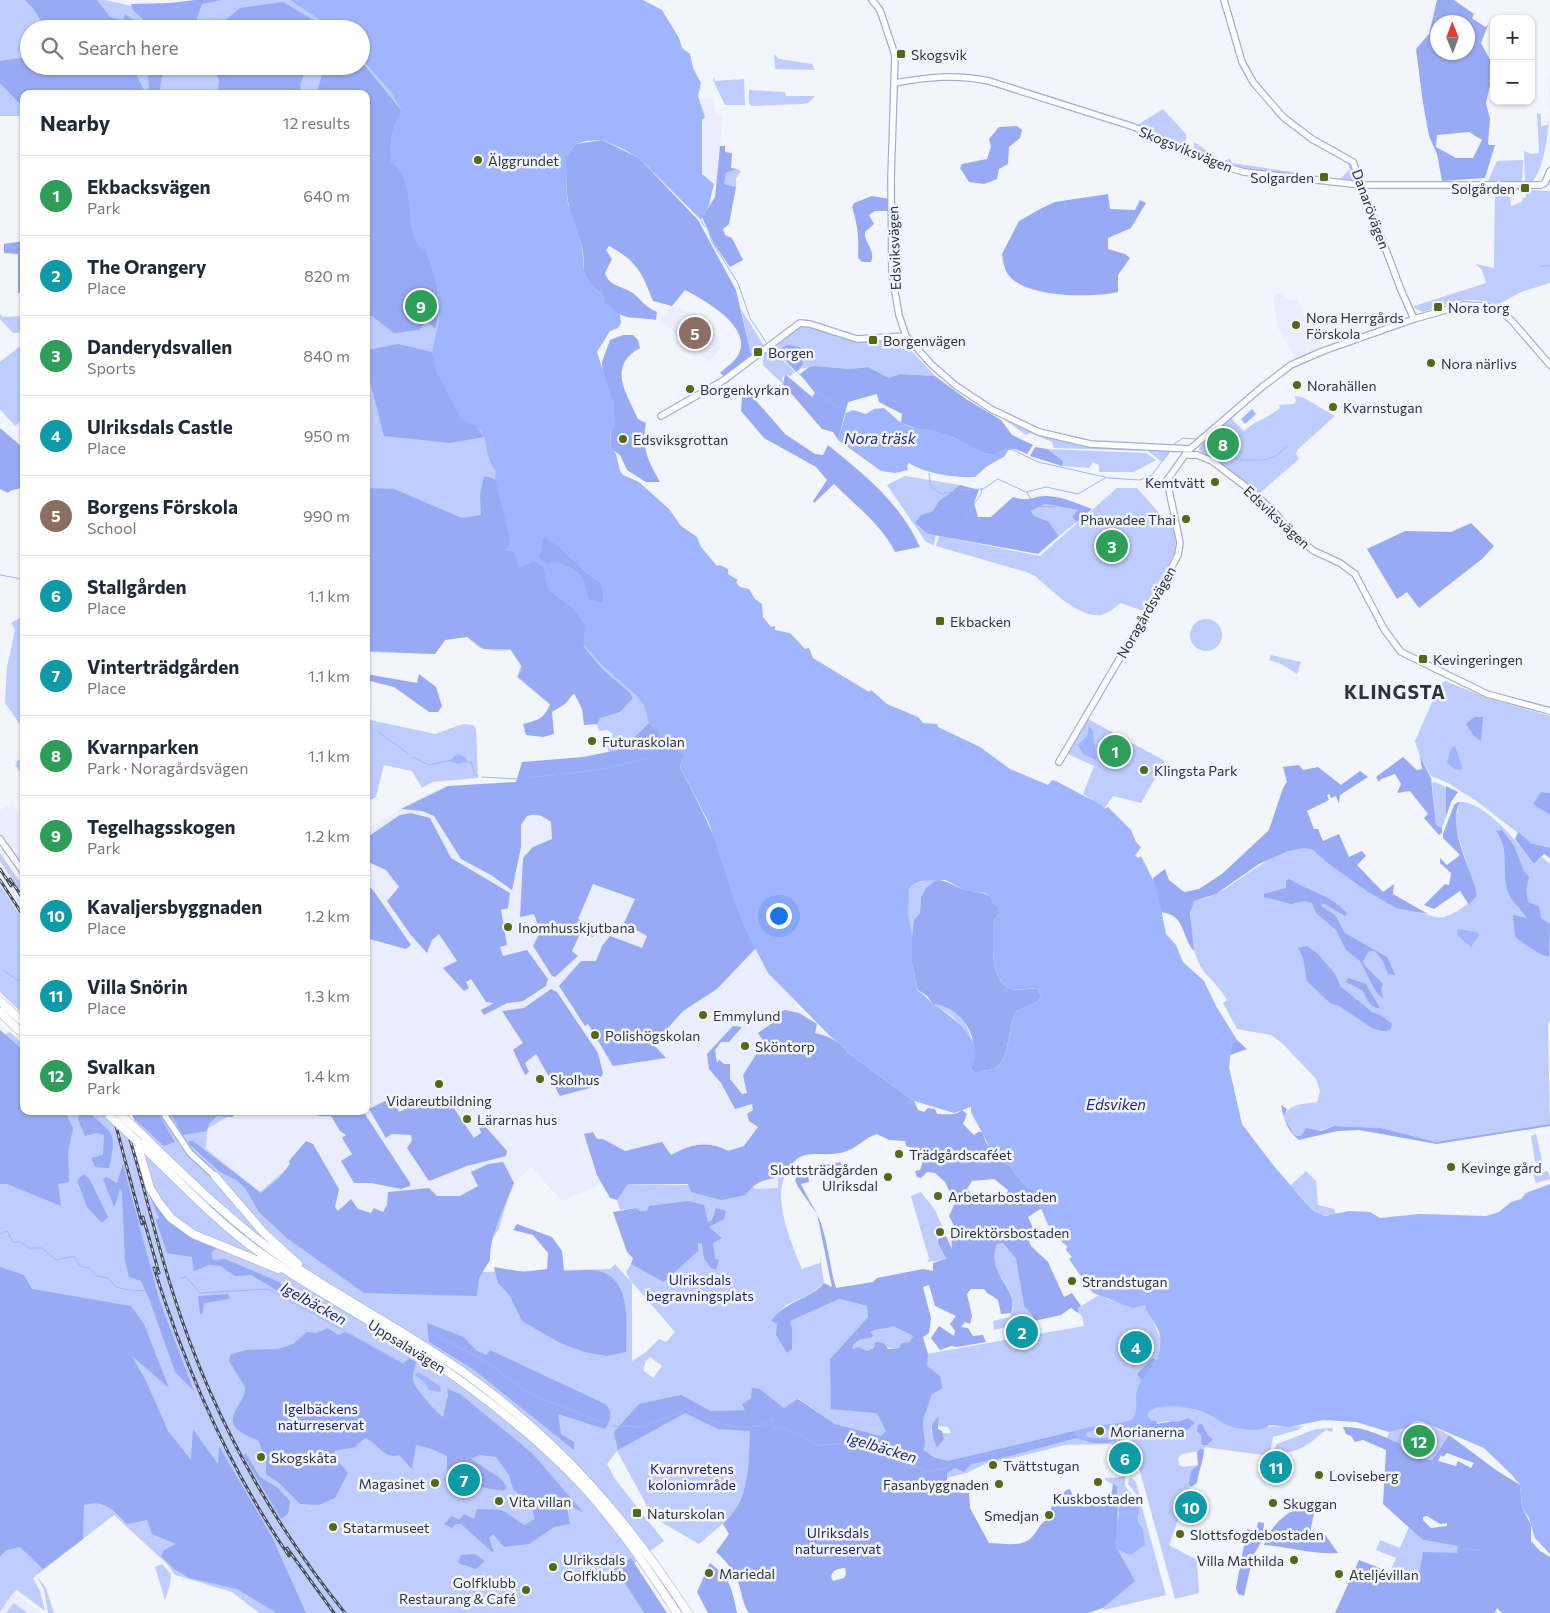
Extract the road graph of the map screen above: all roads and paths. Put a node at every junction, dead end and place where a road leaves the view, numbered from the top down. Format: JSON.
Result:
{"nodes":[{"id":1,"x":872,"y":0,"type":"edge"},
{"id":2,"x":1224,"y":0,"type":"edge"},
{"id":3,"x":894,"y":83,"type":"junction"},
{"id":4,"x":1550,"y":171,"type":"edge"},
{"id":5,"x":1362,"y":185,"type":"junction"},
{"id":6,"x":1414,"y":319,"type":"junction"},
{"id":7,"x":906,"y":336,"type":"junction"},
{"id":8,"x":1550,"y":365,"type":"edge"},
{"id":9,"x":661,"y":416,"type":"dead end"},
{"id":10,"x":1187,"y":452,"type":"junction"},
{"id":11,"x":1550,"y":711,"type":"edge"},
{"id":12,"x":1059,"y":762,"type":"dead end"},
{"id":13,"x":0,"y":839,"type":"edge"},
{"id":14,"x":20,"y":867,"type":"edge"},
{"id":15,"x":0,"y":1001,"type":"edge"},
{"id":16,"x":0,"y":1012,"type":"edge"},
{"id":17,"x":20,"y":1019,"type":"edge"},
{"id":18,"x":20,"y":1031,"type":"edge"},
{"id":19,"x":113,"y":1115,"type":"edge"},
{"id":20,"x":114,"y":1115,"type":"edge"},
{"id":21,"x":128,"y":1115,"type":"edge"},
{"id":22,"x":165,"y":1115,"type":"edge"},
{"id":23,"x":215,"y":1176,"type":"joint"},
{"id":24,"x":296,"y":1277,"type":"junction"},
{"id":25,"x":319,"y":1281,"type":"junction"},
{"id":26,"x":677,"y":1613,"type":"edge"},
{"id":27,"x":688,"y":1613,"type":"edge"}],
"edges":[{"from":1,"to":3,"type":"street","name":"Edsviksvägen"},
{"from":2,"to":5,"type":"street","name":"Danarövägen"},
{"from":3,"to":5,"type":"street","name":"Skogsviksvägen"},
{"from":3,"to":7,"type":"street","name":"Edsviksvägen"},
{"from":4,"to":5,"type":"street","name":"Skogsviksvägen"},
{"from":5,"to":6,"type":"street","name":"Danarövägen"},
{"from":6,"to":8,"type":"street","name":"Noragårdsvägen"},
{"from":6,"to":10,"type":"street","name":"Noragårdsvägen"},
{"from":7,"to":9,"type":"street"},
{"from":7,"to":10,"type":"street","name":"Edsviksvägen"},
{"from":10,"to":11,"type":"street","name":"Edsviksvägen"},
{"from":10,"to":12,"type":"street","name":"Noragårdsvägen"},
{"from":13,"to":14,"type":"street"},
{"from":15,"to":17,"type":"highway"},
{"from":16,"to":18,"type":"highway"},
{"from":19,"to":24,"type":"highway","name":"Uppsalavägen","bridge":true},
{"from":20,"to":25,"type":"highway","name":"Uppsalavägen","bridge":true},
{"from":21,"to":24,"type":"highway"},
{"from":22,"to":23,"type":"street"},
{"from":23,"to":25,"type":"highway"},
{"from":24,"to":26,"type":"highway","name":"Uppsalavägen"},
{"from":25,"to":27,"type":"highway","name":"Uppsalavägen"}]}
